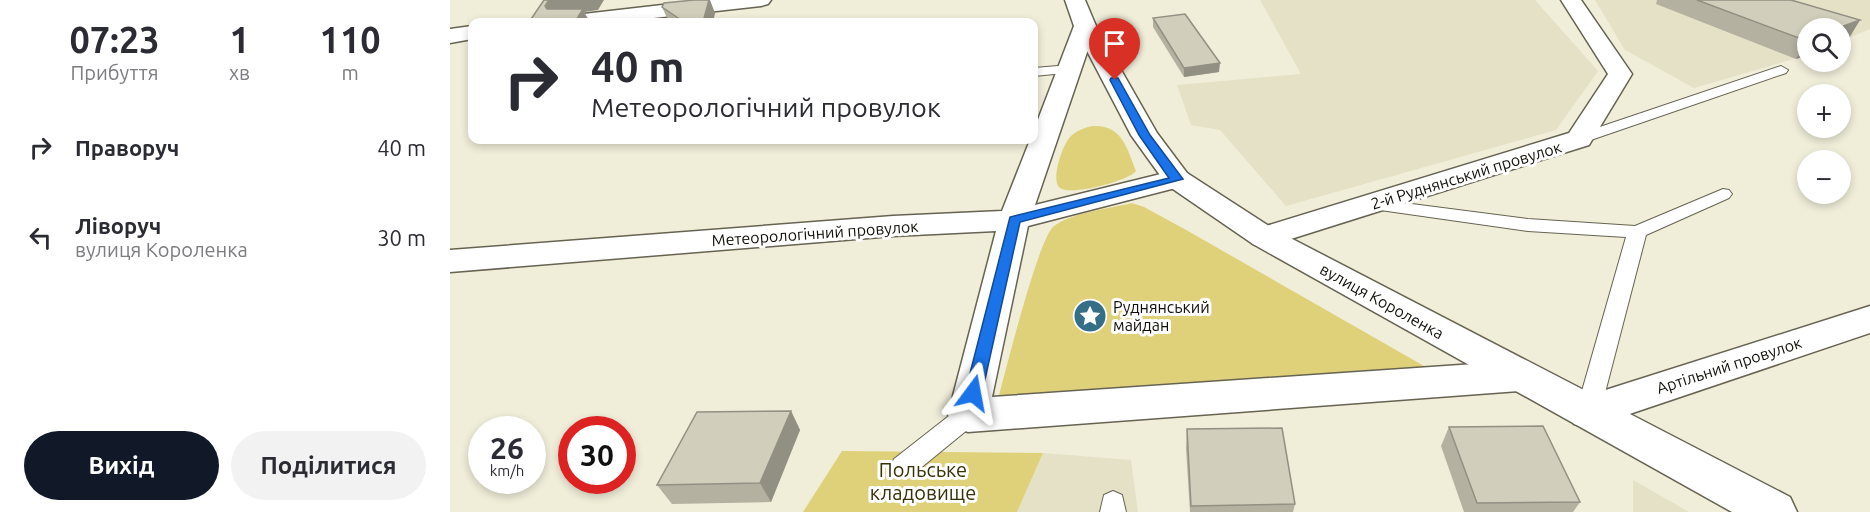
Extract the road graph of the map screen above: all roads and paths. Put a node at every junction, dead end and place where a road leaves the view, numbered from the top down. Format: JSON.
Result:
{"nodes":[{"id":1,"x":761,"y":0,"type":"edge"},
{"id":2,"x":1571,"y":0,"type":"edge"},
{"id":3,"x":1080,"y":13,"type":"edge"},
{"id":4,"x":601,"y":18,"type":"edge"},
{"id":5,"x":468,"y":34,"type":"edge"},
{"id":6,"x":450,"y":36,"type":"edge"},
{"id":7,"x":1070,"y":69,"type":"junction"},
{"id":8,"x":1781,"y":70,"type":"dead end"},
{"id":9,"x":1038,"y":72,"type":"edge"},
{"id":10,"x":1579,"y":139,"type":"junction"},
{"id":11,"x":1177,"y":179,"type":"junction"},
{"id":12,"x":1723,"y":194,"type":"dead end"},
{"id":13,"x":1373,"y":204,"type":"junction"},
{"id":14,"x":1014,"y":220,"type":"junction"},
{"id":15,"x":1637,"y":232,"type":"junction"},
{"id":16,"x":1264,"y":237,"type":"junction"},
{"id":17,"x":456,"y":264,"type":"edge"},
{"id":18,"x":1870,"y":319,"type":"edge"},
{"id":19,"x":1519,"y":376,"type":"junction"},
{"id":20,"x":1588,"y":412,"type":"junction"},
{"id":21,"x":968,"y":415,"type":"junction"},
{"id":22,"x":903,"y":467,"type":"dead end"},
{"id":23,"x":1759,"y":508,"type":"edge"}],
"edges":[{"from":1,"to":4,"type":"street"},
{"from":2,"to":10,"type":"street","name":"2-й Руднянський провулок"},
{"from":3,"to":7,"type":"street"},
{"from":3,"to":11,"type":"street","name":"вулиця Короленка"},
{"from":5,"to":6,"type":"street"},
{"from":7,"to":9,"type":"lane"},
{"from":7,"to":14,"type":"street"},
{"from":8,"to":10,"type":"lane"},
{"from":10,"to":13,"type":"street","name":"2-й Руднянський провулок"},
{"from":11,"to":14,"type":"street","name":"Метеорологічний провулок"},
{"from":11,"to":16,"type":"street","name":"вулиця Короленка"},
{"from":12,"to":15,"type":"lane"},
{"from":13,"to":15,"type":"lane"},
{"from":13,"to":16,"type":"street","name":"2-й Руднянський провулок"},
{"from":14,"to":17,"type":"street","name":"Метеорологічний провулок"},
{"from":14,"to":21,"type":"street"},
{"from":15,"to":20,"type":"lane"},
{"from":16,"to":19,"type":"street","name":"вулиця Короленка"},
{"from":18,"to":20,"type":"street","name":"Артільний провулок"},
{"from":19,"to":20,"type":"street","name":"вулиця Короленка"},
{"from":19,"to":21,"type":"street"},
{"from":20,"to":23,"type":"street","name":"вулиця Короленка"},
{"from":21,"to":22,"type":"lane"}]}
